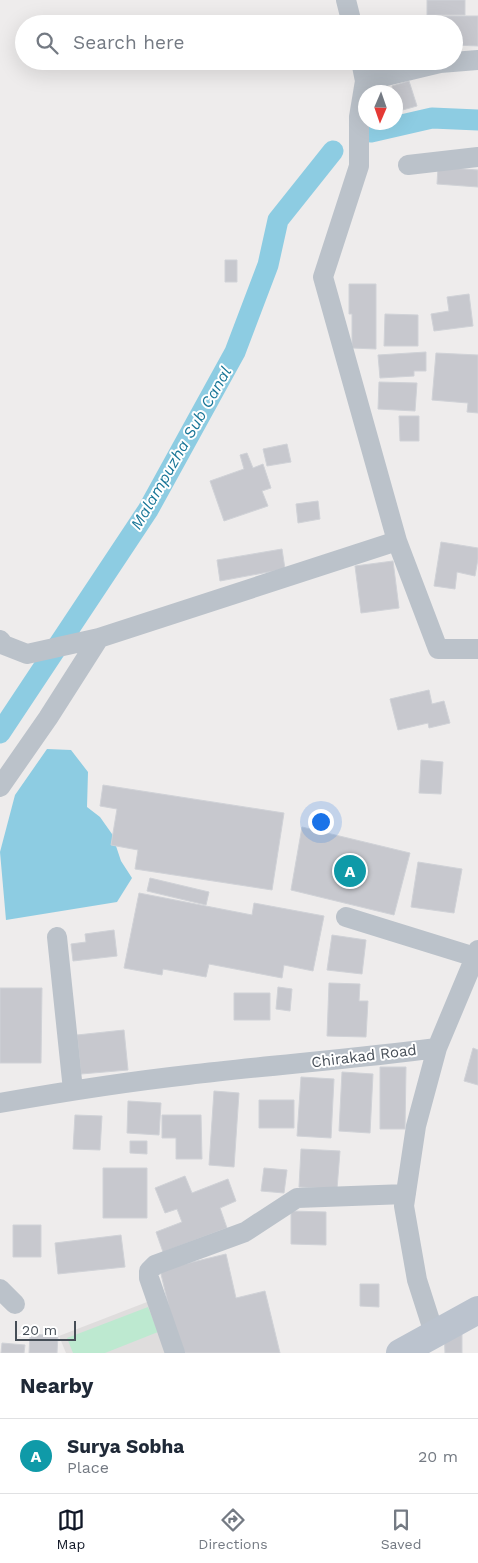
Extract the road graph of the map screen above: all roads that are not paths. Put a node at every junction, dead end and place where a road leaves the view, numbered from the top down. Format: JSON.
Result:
{"nodes":[{"id":1,"x":346,"y":0,"type":"edge"},
{"id":2,"x":350,"y":15,"type":"edge"},
{"id":3,"x":478,"y":60,"type":"edge"},
{"id":4,"x":463,"y":61,"type":"edge"},
{"id":5,"x":362,"y":70,"type":"edge"},
{"id":6,"x":411,"y":70,"type":"edge"},
{"id":7,"x":365,"y":81,"type":"junction"},
{"id":8,"x":478,"y":157,"type":"edge"},
{"id":9,"x":408,"y":165,"type":"dead end"},
{"id":10,"x":398,"y":541,"type":"junction"},
{"id":11,"x":99,"y":638,"type":"junction"},
{"id":12,"x":0,"y":640,"type":"edge"},
{"id":13,"x":478,"y":650,"type":"edge"},
{"id":14,"x":0,"y":787,"type":"edge"},
{"id":15,"x":346,"y":918,"type":"dead end"},
{"id":16,"x":58,"y":937,"type":"dead end"},
{"id":17,"x":476,"y":953,"type":"edge"},
{"id":18,"x":437,"y":1048,"type":"junction"},
{"id":19,"x":73,"y":1090,"type":"junction"},
{"id":20,"x":0,"y":1103,"type":"edge"},
{"id":21,"x":406,"y":1194,"type":"junction"},
{"id":22,"x":0,"y":1289,"type":"edge"},
{"id":23,"x":15,"y":1304,"type":"dead end"},
{"id":24,"x":478,"y":1310,"type":"edge"},
{"id":25,"x":434,"y":1333,"type":"junction"},
{"id":26,"x":175,"y":1353,"type":"edge"},
{"id":27,"x":400,"y":1353,"type":"edge"}],
"edges":[{"from":1,"to":2,"type":"street"},
{"from":3,"to":4,"type":"street"},
{"from":5,"to":7,"type":"street"},
{"from":6,"to":7,"type":"street"},
{"from":7,"to":10,"type":"street"},
{"from":8,"to":9,"type":"street"},
{"from":10,"to":11,"type":"street"},
{"from":10,"to":13,"type":"street"},
{"from":11,"to":12,"type":"street"},
{"from":11,"to":14,"type":"street"},
{"from":15,"to":17,"type":"street"},
{"from":16,"to":19,"type":"street"},
{"from":17,"to":18,"type":"street"},
{"from":18,"to":19,"type":"street","name":"Chirakad Road"},
{"from":18,"to":21,"type":"street","name":"Chirakad Road"},
{"from":19,"to":20,"type":"street","name":"Chirakad Road"},
{"from":21,"to":25,"type":"street","name":"Chirakad Road"},
{"from":21,"to":26,"type":"street"},
{"from":22,"to":23,"type":"street"},
{"from":24,"to":25,"type":"main road"},
{"from":25,"to":27,"type":"main road"}]}
